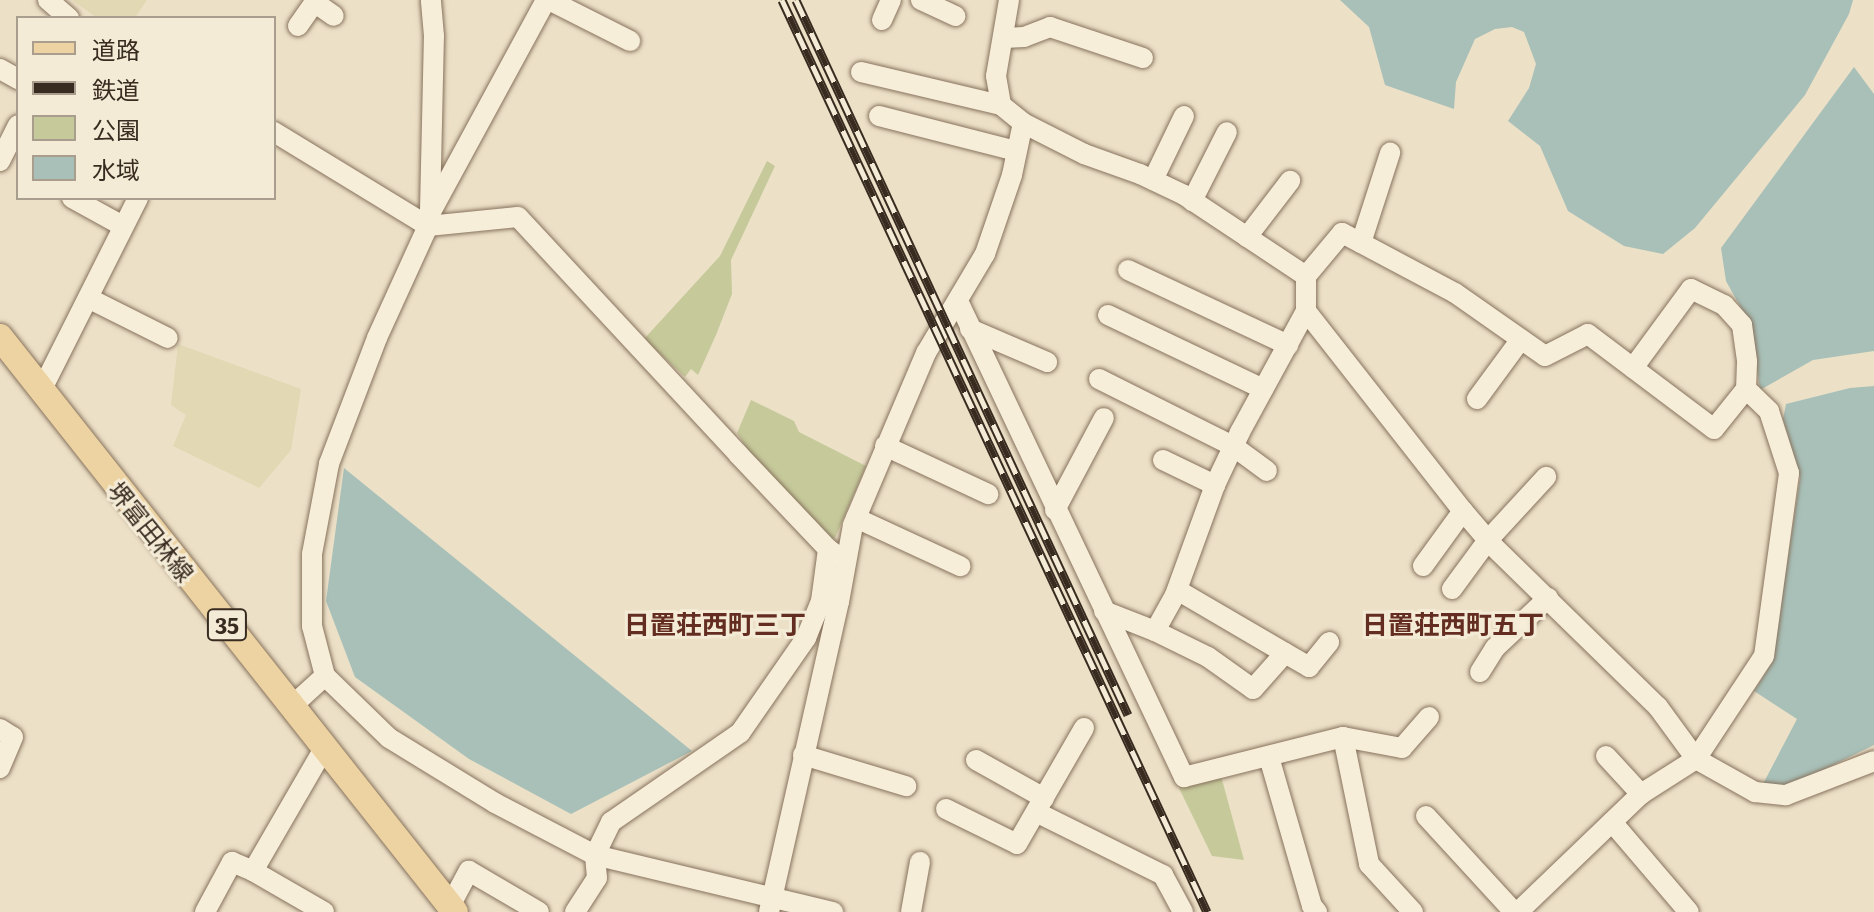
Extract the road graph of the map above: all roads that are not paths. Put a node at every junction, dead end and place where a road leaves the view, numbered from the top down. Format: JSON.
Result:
{"nodes":[{"id":1,"x":48,"y":0,"type":"edge"},
{"id":2,"x":431,"y":0,"type":"edge"},
{"id":3,"x":547,"y":0,"type":"edge"},
{"id":4,"x":891,"y":0,"type":"edge"},
{"id":5,"x":921,"y":0,"type":"edge"},
{"id":6,"x":1009,"y":0,"type":"edge"},
{"id":7,"x":315,"y":1,"type":"edge"},
{"id":8,"x":67,"y":16,"type":"edge"},
{"id":9,"x":334,"y":16,"type":"dead end"},
{"id":10,"x":955,"y":16,"type":"dead end"},
{"id":11,"x":882,"y":20,"type":"dead end"},
{"id":12,"x":298,"y":26,"type":"dead end"},
{"id":13,"x":1004,"y":38,"type":"junction"},
{"id":14,"x":630,"y":41,"type":"dead end"},
{"id":15,"x":1143,"y":58,"type":"dead end"},
{"id":16,"x":861,"y":72,"type":"dead end"},
{"id":17,"x":1001,"y":105,"type":"junction"},
{"id":18,"x":879,"y":116,"type":"dead end"},
{"id":19,"x":1184,"y":116,"type":"dead end"},
{"id":20,"x":1023,"y":123,"type":"junction"},
{"id":21,"x":16,"y":129,"type":"edge"},
{"id":22,"x":1227,"y":132,"type":"dead end"},
{"id":23,"x":276,"y":133,"type":"edge"},
{"id":24,"x":1016,"y":151,"type":"junction"},
{"id":25,"x":1390,"y":153,"type":"dead end"},
{"id":26,"x":0,"y":161,"type":"edge"},
{"id":27,"x":1153,"y":180,"type":"junction"},
{"id":28,"x":1290,"y":181,"type":"dead end"},
{"id":29,"x":76,"y":200,"type":"edge"},
{"id":30,"x":137,"y":200,"type":"edge"},
{"id":31,"x":1192,"y":201,"type":"junction"},
{"id":32,"x":429,"y":220,"type":"junction"},
{"id":33,"x":123,"y":226,"type":"junction"},
{"id":34,"x":1247,"y":237,"type":"junction"},
{"id":35,"x":1361,"y":243,"type":"junction"},
{"id":36,"x":1128,"y":270,"type":"dead end"},
{"id":37,"x":1306,"y":276,"type":"junction"},
{"id":38,"x":88,"y":298,"type":"junction"},
{"id":39,"x":959,"y":303,"type":"junction"},
{"id":40,"x":1306,"y":311,"type":"junction"},
{"id":41,"x":1108,"y":315,"type":"dead end"},
{"id":42,"x":970,"y":329,"type":"junction"},
{"id":43,"x":0,"y":337,"type":"edge"},
{"id":44,"x":168,"y":338,"type":"dead end"},
{"id":45,"x":1521,"y":339,"type":"junction"},
{"id":46,"x":1288,"y":345,"type":"junction"},
{"id":47,"x":1047,"y":362,"type":"dead end"},
{"id":48,"x":1633,"y":368,"type":"junction"},
{"id":49,"x":1099,"y":379,"type":"dead end"},
{"id":50,"x":1263,"y":389,"type":"junction"},
{"id":51,"x":1746,"y":389,"type":"junction"},
{"id":52,"x":41,"y":391,"type":"junction"},
{"id":53,"x":1477,"y":399,"type":"dead end"},
{"id":54,"x":1104,"y":418,"type":"dead end"},
{"id":55,"x":885,"y":446,"type":"junction"},
{"id":56,"x":1233,"y":446,"type":"junction"},
{"id":57,"x":1163,"y":460,"type":"dead end"},
{"id":58,"x":1267,"y":471,"type":"dead end"},
{"id":59,"x":1546,"y":477,"type":"dead end"},
{"id":60,"x":1215,"y":485,"type":"junction"},
{"id":61,"x":988,"y":494,"type":"dead end"},
{"id":62,"x":1055,"y":510,"type":"junction"},
{"id":63,"x":1463,"y":511,"type":"junction"},
{"id":64,"x":856,"y":518,"type":"junction"},
{"id":65,"x":1488,"y":540,"type":"junction"},
{"id":66,"x":836,"y":554,"type":"junction"},
{"id":67,"x":960,"y":566,"type":"dead end"},
{"id":68,"x":1423,"y":566,"type":"dead end"},
{"id":69,"x":1452,"y":589,"type":"dead end"},
{"id":70,"x":1177,"y":590,"type":"junction"},
{"id":71,"x":1548,"y":598,"type":"junction"},
{"id":72,"x":1104,"y":611,"type":"junction"},
{"id":73,"x":1155,"y":631,"type":"junction"},
{"id":74,"x":1329,"y":642,"type":"dead end"},
{"id":75,"x":1285,"y":653,"type":"junction"},
{"id":76,"x":1480,"y":672,"type":"dead end"},
{"id":77,"x":325,"y":676,"type":"junction"},
{"id":78,"x":292,"y":706,"type":"junction"},
{"id":79,"x":1429,"y":717,"type":"dead end"},
{"id":80,"x":1084,"y":728,"type":"dead end"},
{"id":81,"x":0,"y":729,"type":"edge"},
{"id":82,"x":1343,"y":737,"type":"junction"},
{"id":83,"x":325,"y":747,"type":"junction"},
{"id":84,"x":803,"y":755,"type":"junction"},
{"id":85,"x":1606,"y":756,"type":"dead end"},
{"id":86,"x":1269,"y":757,"type":"junction"},
{"id":87,"x":1696,"y":759,"type":"junction"},
{"id":88,"x":976,"y":760,"type":"dead end"},
{"id":89,"x":1874,"y":761,"type":"edge"},
{"id":90,"x":0,"y":768,"type":"edge"},
{"id":91,"x":906,"y":786,"type":"dead end"},
{"id":92,"x":1641,"y":794,"type":"junction"},
{"id":93,"x":1040,"y":805,"type":"junction"},
{"id":94,"x":946,"y":809,"type":"dead end"},
{"id":95,"x":1426,"y":816,"type":"dead end"},
{"id":96,"x":1612,"y":822,"type":"junction"},
{"id":97,"x":595,"y":855,"type":"junction"},
{"id":98,"x":920,"y":862,"type":"dead end"},
{"id":99,"x":253,"y":871,"type":"junction"},
{"id":100,"x":771,"y":904,"type":"edge"},
{"id":101,"x":452,"y":909,"type":"edge"},
{"id":102,"x":205,"y":912,"type":"edge"},
{"id":103,"x":324,"y":912,"type":"edge"},
{"id":104,"x":539,"y":912,"type":"edge"},
{"id":105,"x":575,"y":912,"type":"edge"},
{"id":106,"x":833,"y":912,"type":"edge"},
{"id":107,"x":911,"y":912,"type":"edge"},
{"id":108,"x":1183,"y":912,"type":"edge"},
{"id":109,"x":1317,"y":912,"type":"edge"},
{"id":110,"x":1413,"y":912,"type":"edge"},
{"id":111,"x":1516,"y":912,"type":"edge"},
{"id":112,"x":1689,"y":912,"type":"edge"}],
"edges":[{"from":1,"to":8,"type":"street"},
{"from":2,"to":32,"type":"street"},
{"from":3,"to":14,"type":"street"},
{"from":3,"to":32,"type":"street"},
{"from":4,"to":11,"type":"street"},
{"from":5,"to":10,"type":"street"},
{"from":6,"to":13,"type":"street"},
{"from":7,"to":9,"type":"street"},
{"from":7,"to":12,"type":"street"},
{"from":13,"to":15,"type":"street"},
{"from":13,"to":17,"type":"street"},
{"from":16,"to":17,"type":"street"},
{"from":17,"to":20,"type":"street"},
{"from":18,"to":24,"type":"street"},
{"from":19,"to":27,"type":"street"},
{"from":20,"to":24,"type":"street"},
{"from":20,"to":27,"type":"street"},
{"from":21,"to":26,"type":"street"},
{"from":22,"to":31,"type":"street"},
{"from":23,"to":32,"type":"street"},
{"from":24,"to":39,"type":"street"},
{"from":25,"to":35,"type":"street"},
{"from":27,"to":31,"type":"street"},
{"from":28,"to":34,"type":"street"},
{"from":29,"to":33,"type":"street"},
{"from":30,"to":33,"type":"street"},
{"from":31,"to":34,"type":"street"},
{"from":32,"to":66,"type":"street"},
{"from":32,"to":77,"type":"street"},
{"from":33,"to":38,"type":"street"},
{"from":34,"to":37,"type":"street"},
{"from":35,"to":37,"type":"street"},
{"from":35,"to":45,"type":"street"},
{"from":36,"to":46,"type":"street"},
{"from":37,"to":40,"type":"street"},
{"from":38,"to":44,"type":"street"},
{"from":38,"to":52,"type":"street"},
{"from":39,"to":42,"type":"street"},
{"from":39,"to":55,"type":"street"},
{"from":40,"to":46,"type":"street"},
{"from":40,"to":63,"type":"street"},
{"from":41,"to":50,"type":"street"},
{"from":42,"to":47,"type":"street"},
{"from":42,"to":62,"type":"street"},
{"from":43,"to":52,"type":"main road","name":"堺富田林線","number":"35"},
{"from":45,"to":48,"type":"street"},
{"from":45,"to":53,"type":"street"},
{"from":46,"to":50,"type":"street"},
{"from":48,"to":51,"type":"street"},
{"from":48,"to":51,"type":"street"},
{"from":49,"to":56,"type":"street"},
{"from":50,"to":56,"type":"street"},
{"from":51,"to":87,"type":"street"},
{"from":52,"to":78,"type":"main road","name":"堺富田林線","number":"35"},
{"from":54,"to":62,"type":"street"},
{"from":55,"to":61,"type":"street"},
{"from":55,"to":64,"type":"street"},
{"from":56,"to":58,"type":"street"},
{"from":56,"to":60,"type":"street"},
{"from":57,"to":60,"type":"street"},
{"from":59,"to":65,"type":"street"},
{"from":60,"to":70,"type":"street"},
{"from":62,"to":72,"type":"street"},
{"from":63,"to":65,"type":"street"},
{"from":63,"to":68,"type":"street"},
{"from":64,"to":66,"type":"street"},
{"from":64,"to":67,"type":"street"},
{"from":65,"to":69,"type":"street"},
{"from":65,"to":71,"type":"street"},
{"from":66,"to":84,"type":"street"},
{"from":66,"to":97,"type":"street"},
{"from":70,"to":73,"type":"street"},
{"from":70,"to":75,"type":"street"},
{"from":71,"to":76,"type":"street"},
{"from":71,"to":87,"type":"street"},
{"from":72,"to":73,"type":"street"},
{"from":72,"to":86,"type":"street"},
{"from":73,"to":75,"type":"street"},
{"from":74,"to":75,"type":"street"},
{"from":77,"to":78,"type":"street"},
{"from":77,"to":97,"type":"street"},
{"from":78,"to":83,"type":"main road","name":"堺富田林線","number":"35"},
{"from":79,"to":82,"type":"street"},
{"from":80,"to":93,"type":"street"},
{"from":81,"to":90,"type":"street"},
{"from":82,"to":86,"type":"street"},
{"from":82,"to":110,"type":"street"},
{"from":83,"to":99,"type":"street"},
{"from":83,"to":101,"type":"main road","name":"堺富田林線","number":"35"},
{"from":84,"to":91,"type":"street"},
{"from":84,"to":100,"type":"street"},
{"from":85,"to":92,"type":"street"},
{"from":86,"to":109,"type":"street"},
{"from":87,"to":89,"type":"street"},
{"from":87,"to":92,"type":"street"},
{"from":88,"to":93,"type":"street"},
{"from":92,"to":96,"type":"street"},
{"from":93,"to":94,"type":"street"},
{"from":93,"to":108,"type":"street"},
{"from":95,"to":111,"type":"street"},
{"from":96,"to":111,"type":"street"},
{"from":96,"to":112,"type":"street"},
{"from":97,"to":100,"type":"street"},
{"from":97,"to":105,"type":"street"},
{"from":98,"to":107,"type":"street"},
{"from":99,"to":102,"type":"street"},
{"from":99,"to":103,"type":"street"},
{"from":100,"to":106,"type":"street"},
{"from":101,"to":104,"type":"street"}]}
